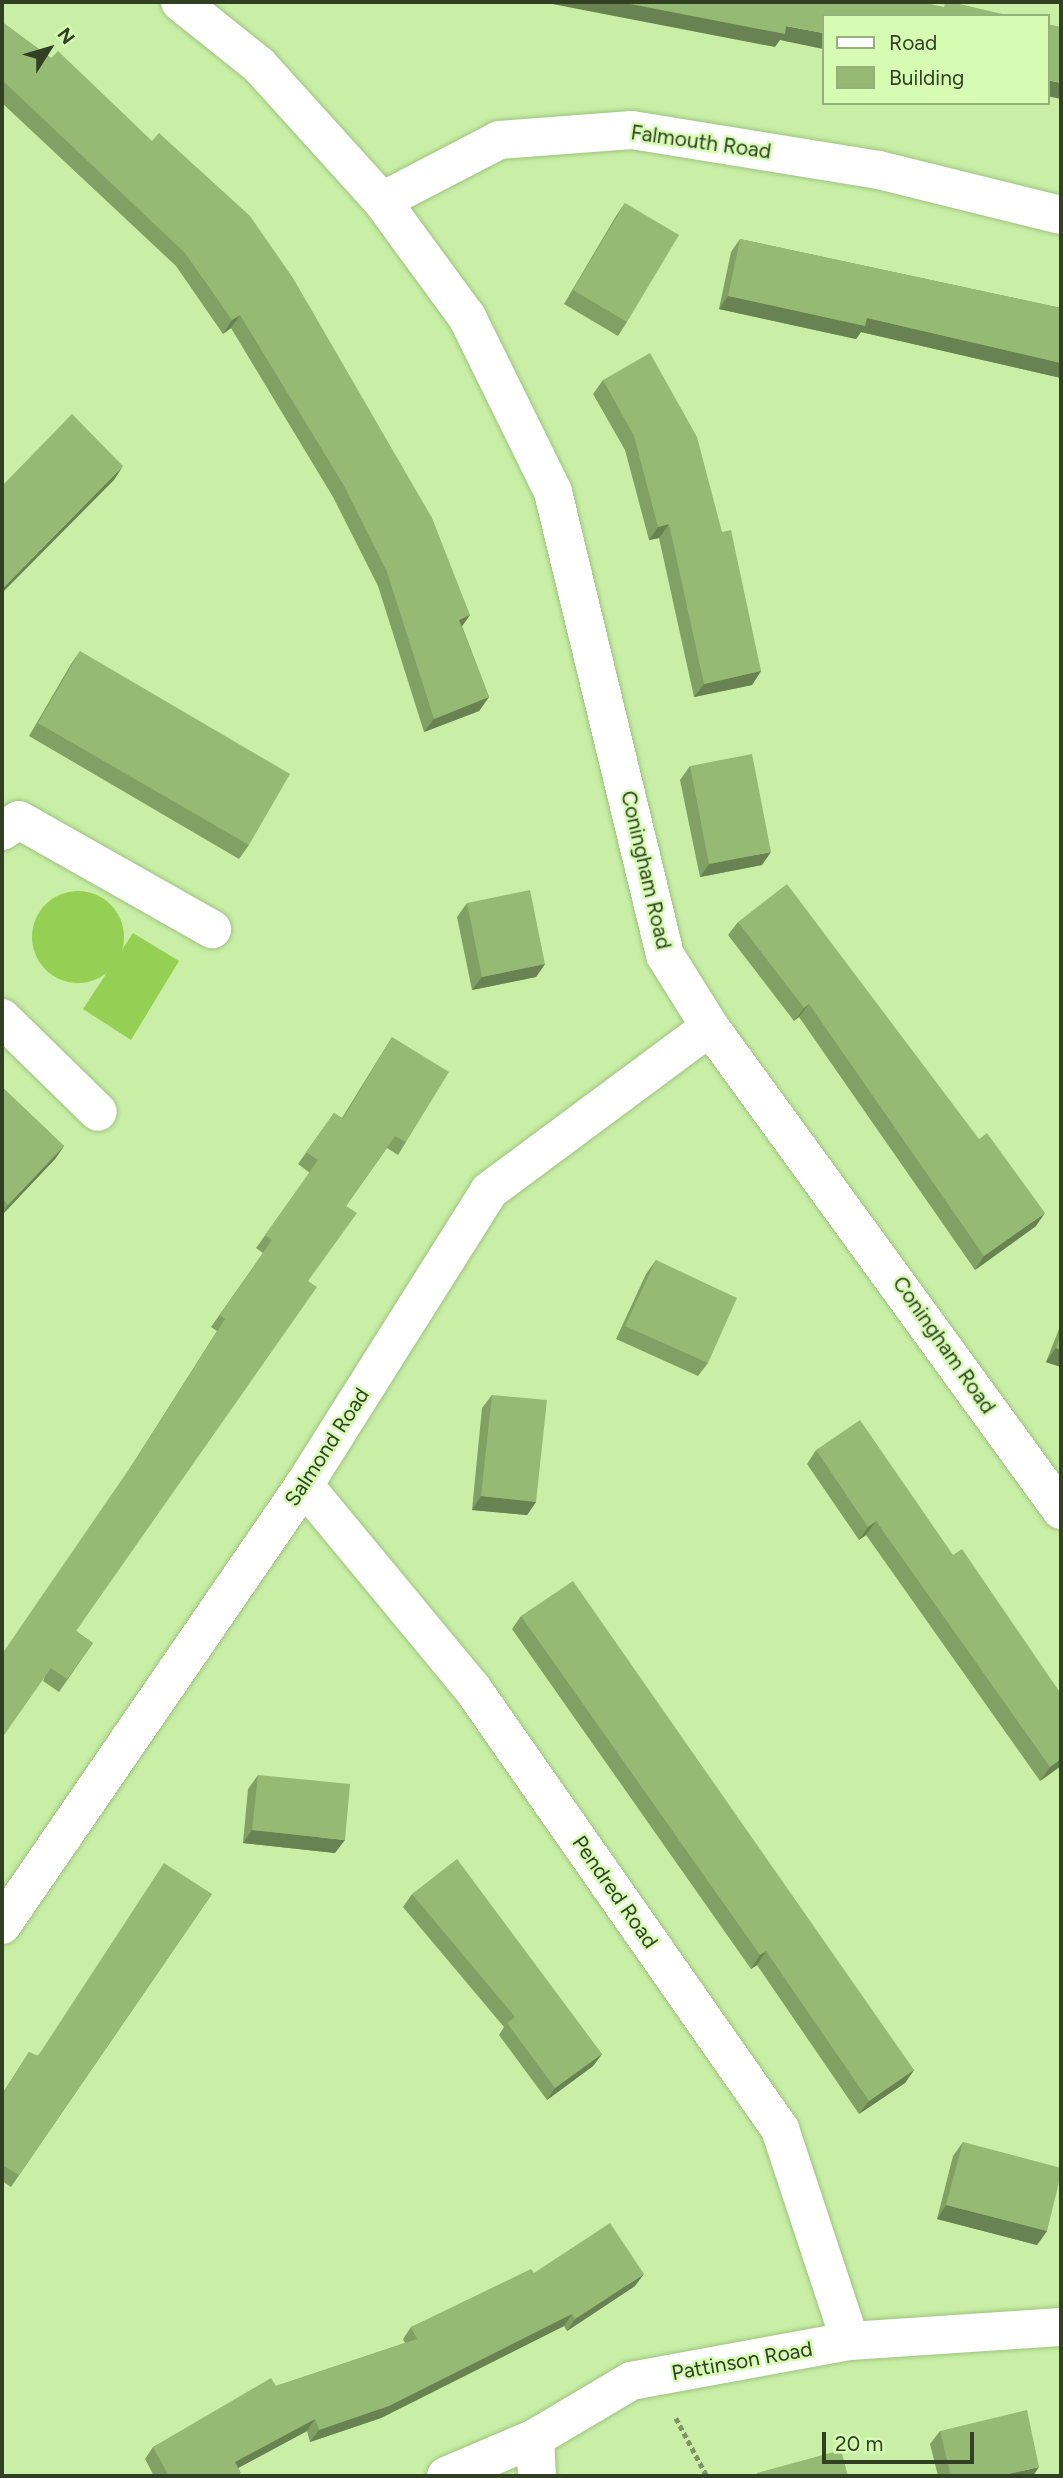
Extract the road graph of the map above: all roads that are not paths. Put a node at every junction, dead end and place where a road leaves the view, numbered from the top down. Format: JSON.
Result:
{"nodes":[{"id":1,"x":180,"y":2,"type":"edge"},
{"id":2,"x":382,"y":201,"type":"junction"},
{"id":3,"x":1061,"y":215,"type":"edge"},
{"id":4,"x":2,"y":831,"type":"edge"},
{"id":5,"x":212,"y":929,"type":"dead end"},
{"id":6,"x":2,"y":1018,"type":"edge"},
{"id":7,"x":709,"y":1027,"type":"junction"},
{"id":8,"x":99,"y":1112,"type":"dead end"},
{"id":9,"x":304,"y":1485,"type":"junction"},
{"id":10,"x":1061,"y":1510,"type":"edge"},
{"id":11,"x":2,"y":1924,"type":"edge"},
{"id":12,"x":1061,"y":2327,"type":"edge"},
{"id":13,"x":850,"y":2341,"type":"junction"},
{"id":14,"x":535,"y":2438,"type":"junction"},
{"id":15,"x":446,"y":2476,"type":"edge"},
{"id":16,"x":537,"y":2476,"type":"edge"}],
"edges":[{"from":1,"to":2,"type":"street"},
{"from":2,"to":3,"type":"street","name":"Falmouth Road"},
{"from":2,"to":7,"type":"street","name":"Coningham Road"},
{"from":4,"to":5,"type":"street"},
{"from":6,"to":8,"type":"street"},
{"from":7,"to":9,"type":"street","name":"Salmond Road"},
{"from":7,"to":10,"type":"street","name":"Coningham Road"},
{"from":9,"to":11,"type":"street","name":"Salmond Road"},
{"from":9,"to":13,"type":"street","name":"Pendred Road"},
{"from":12,"to":13,"type":"street","name":"Pattinson Road"},
{"from":13,"to":14,"type":"street","name":"Pattinson Road"},
{"from":14,"to":15,"type":"street","name":"Pattinson Road"},
{"from":14,"to":16,"type":"street"}]}
